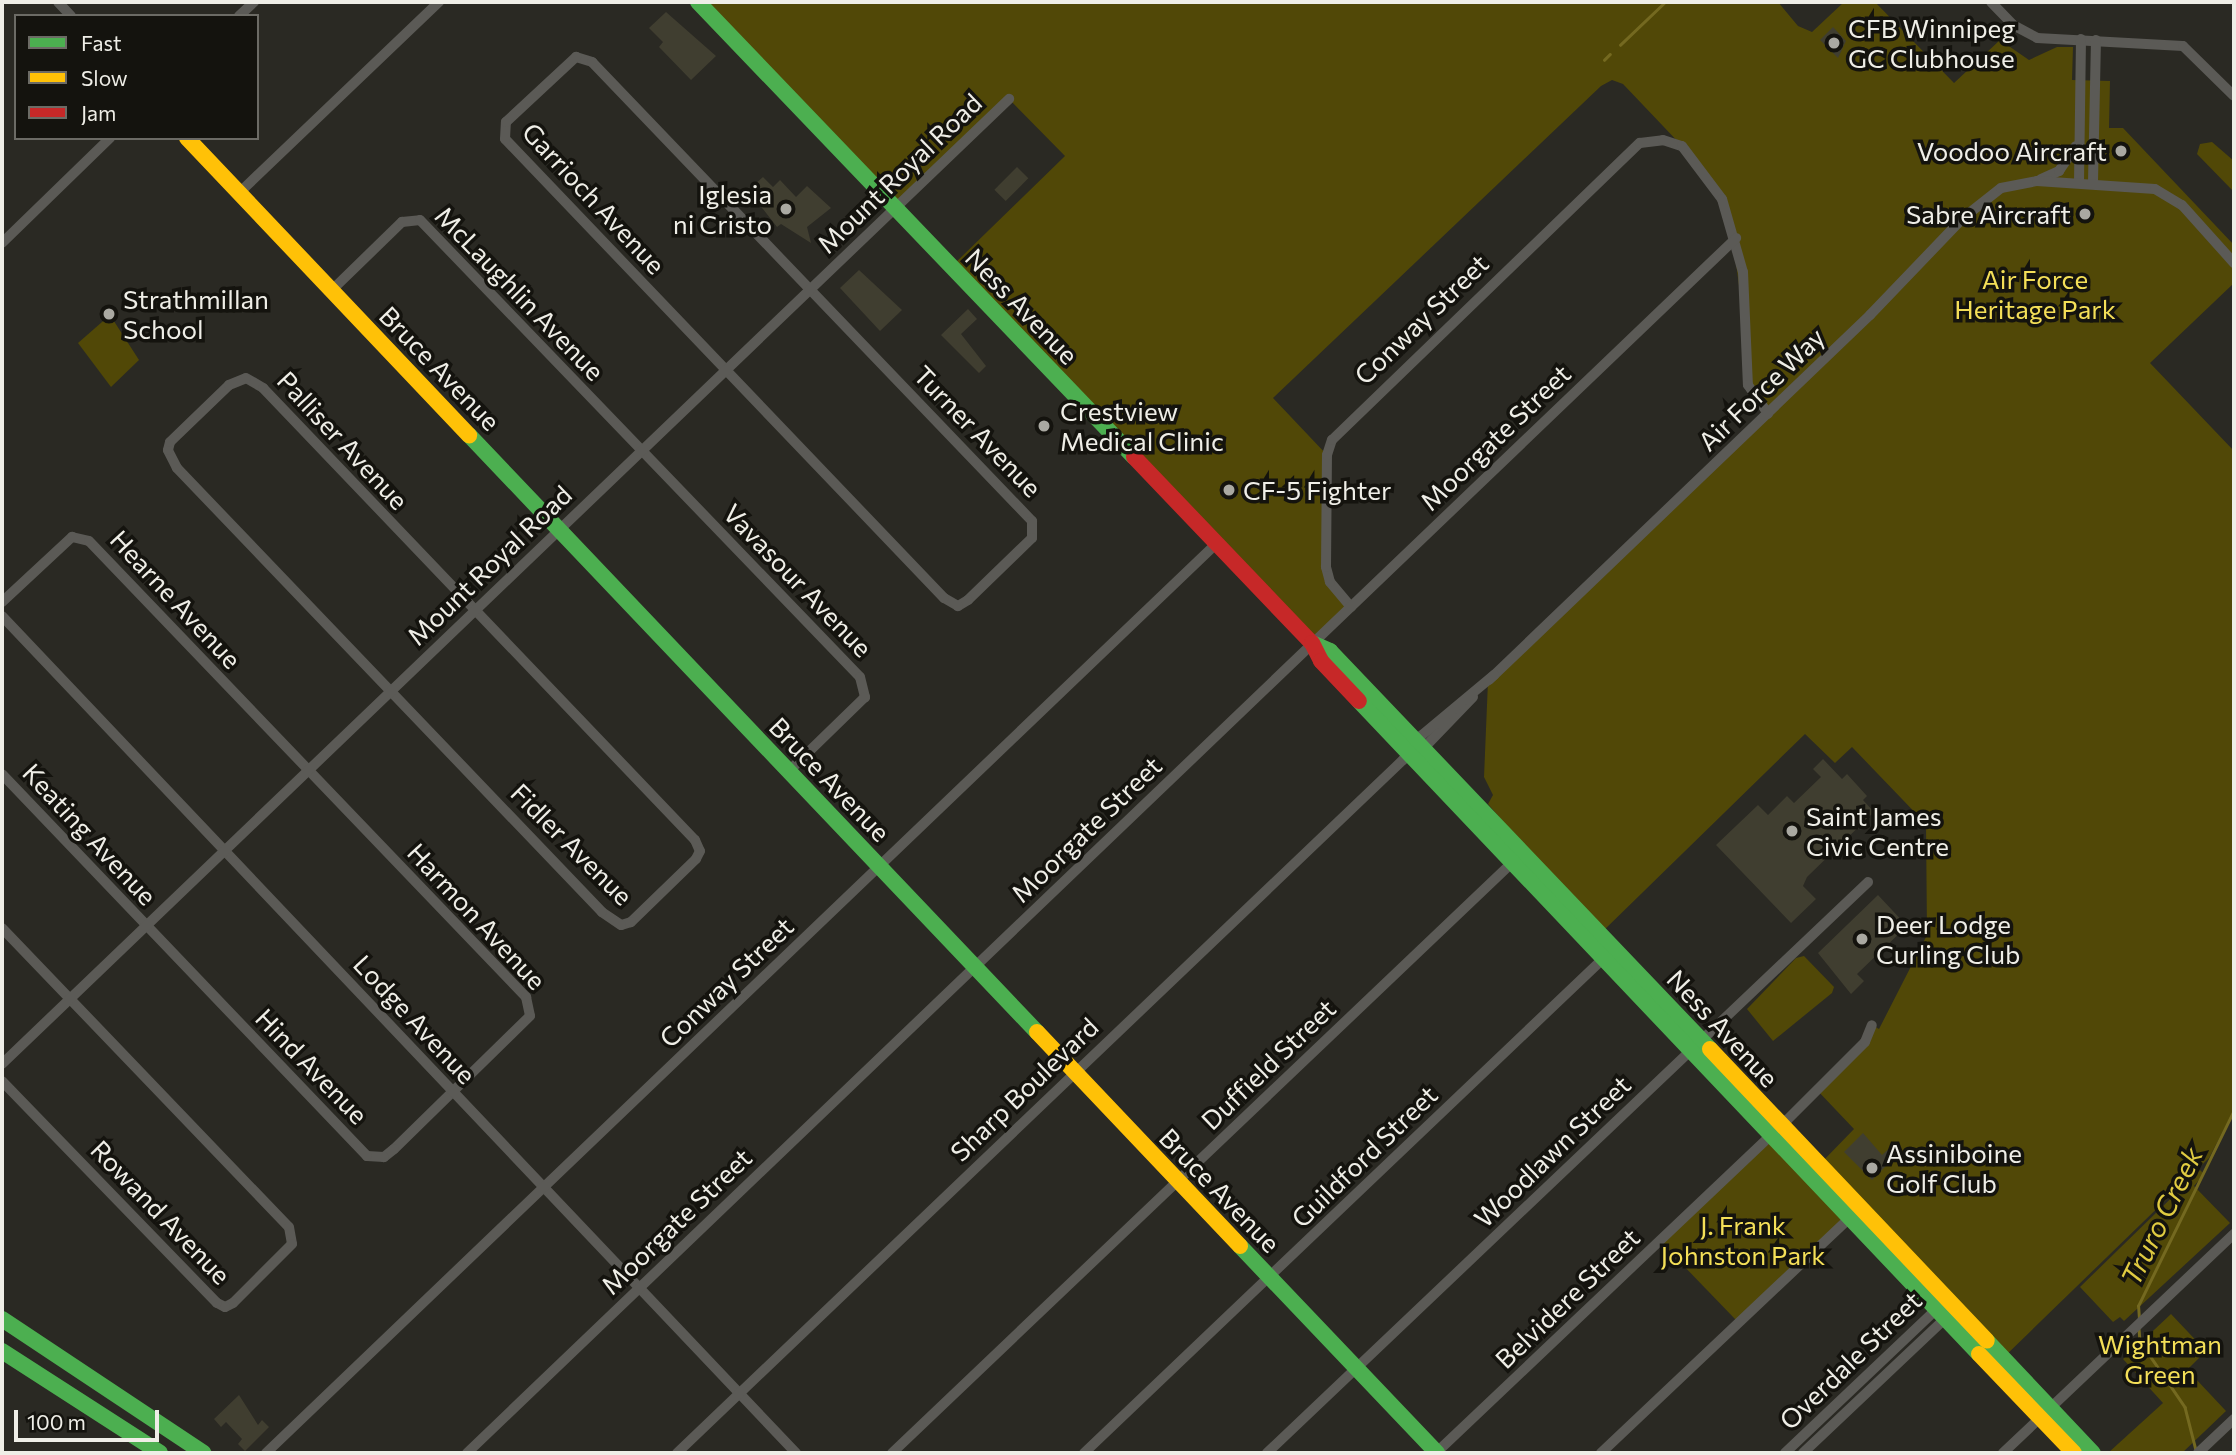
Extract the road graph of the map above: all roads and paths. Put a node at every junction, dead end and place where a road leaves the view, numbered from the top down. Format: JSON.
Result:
{"nodes":[{"id":1,"x":254,"y":2,"type":"edge"},
{"id":2,"x":439,"y":2,"type":"edge"},
{"id":3,"x":698,"y":2,"type":"edge"},
{"id":4,"x":1991,"y":2,"type":"edge"},
{"id":5,"x":241,"y":14,"type":"edge"},
{"id":6,"x":2081,"y":40,"type":"junction"},
{"id":7,"x":2096,"y":40,"type":"junction"},
{"id":8,"x":2234,"y":96,"type":"edge"},
{"id":9,"x":1009,"y":99,"type":"dead end"},
{"id":10,"x":108,"y":140,"type":"edge"},
{"id":11,"x":189,"y":140,"type":"edge"},
{"id":12,"x":2077,"y":144,"type":"junction"},
{"id":13,"x":2037,"y":181,"type":"junction"},
{"id":14,"x":2079,"y":182,"type":"junction"},
{"id":15,"x":2093,"y":182,"type":"junction"},
{"id":16,"x":239,"y":193,"type":"junction"},
{"id":17,"x":896,"y":209,"type":"junction"},
{"id":18,"x":1736,"y":239,"type":"junction"},
{"id":19,"x":2,"y":243,"type":"edge"},
{"id":20,"x":2234,"y":262,"type":"edge"},
{"id":21,"x":811,"y":289,"type":"junction"},
{"id":22,"x":331,"y":290,"type":"junction"},
{"id":23,"x":726,"y":370,"type":"junction"},
{"id":24,"x":1768,"y":414,"type":"junction"},
{"id":25,"x":642,"y":450,"type":"junction"},
{"id":26,"x":559,"y":529,"type":"junction"},
{"id":27,"x":1216,"y":544,"type":"junction"},
{"id":28,"x":2,"y":602,"type":"edge"},
{"id":29,"x":1351,"y":607,"type":"junction"},
{"id":30,"x":474,"y":612,"type":"junction"},
{"id":31,"x":2,"y":616,"type":"edge"},
{"id":32,"x":1312,"y":643,"type":"junction"},
{"id":33,"x":390,"y":691,"type":"junction"},
{"id":34,"x":1413,"y":751,"type":"junction"},
{"id":35,"x":307,"y":771,"type":"junction"},
{"id":36,"x":788,"y":772,"type":"junction"},
{"id":37,"x":2,"y":774,"type":"edge"},
{"id":38,"x":225,"y":851,"type":"junction"},
{"id":39,"x":1517,"y":858,"type":"junction"},
{"id":40,"x":880,"y":867,"type":"junction"},
{"id":41,"x":1868,"y":883,"type":"dead end"},
{"id":42,"x":146,"y":926,"type":"junction"},
{"id":43,"x":2,"y":928,"type":"edge"},
{"id":44,"x":1608,"y":954,"type":"junction"},
{"id":45,"x":975,"y":967,"type":"junction"},
{"id":46,"x":69,"y":999,"type":"junction"},
{"id":47,"x":1872,"y":1025,"type":"dead end"},
{"id":48,"x":1696,"y":1046,"type":"junction"},
{"id":49,"x":2,"y":1064,"type":"edge"},
{"id":50,"x":1074,"y":1073,"type":"junction"},
{"id":51,"x":2,"y":1081,"type":"edge"},
{"id":52,"x":453,"y":1092,"type":"junction"},
{"id":53,"x":1776,"y":1130,"type":"junction"},
{"id":54,"x":1178,"y":1180,"type":"junction"},
{"id":55,"x":544,"y":1188,"type":"junction"},
{"id":56,"x":1855,"y":1213,"type":"junction"},
{"id":57,"x":2234,"y":1234,"type":"edge"},
{"id":58,"x":1270,"y":1277,"type":"junction"},
{"id":59,"x":639,"y":1288,"type":"junction"},
{"id":60,"x":1946,"y":1309,"type":"junction"},
{"id":61,"x":2,"y":1319,"type":"edge"},
{"id":62,"x":2,"y":1351,"type":"edge"},
{"id":63,"x":1356,"y":1368,"type":"junction"},
{"id":64,"x":739,"y":1394,"type":"junction"},
{"id":65,"x":2045,"y":1413,"type":"junction"},
{"id":66,"x":2234,"y":1419,"type":"edge"},
{"id":67,"x":160,"y":1453,"type":"edge"},
{"id":68,"x":204,"y":1453,"type":"edge"},
{"id":69,"x":266,"y":1453,"type":"edge"},
{"id":70,"x":467,"y":1453,"type":"edge"},
{"id":71,"x":677,"y":1453,"type":"edge"},
{"id":72,"x":796,"y":1453,"type":"edge"},
{"id":73,"x":892,"y":1453,"type":"edge"},
{"id":74,"x":1084,"y":1453,"type":"edge"},
{"id":75,"x":1267,"y":1453,"type":"edge"},
{"id":76,"x":1437,"y":1453,"type":"edge"},
{"id":77,"x":1601,"y":1453,"type":"edge"},
{"id":78,"x":1785,"y":1453,"type":"edge"},
{"id":79,"x":1803,"y":1453,"type":"edge"},
{"id":80,"x":2003,"y":1453,"type":"edge"},
{"id":81,"x":2074,"y":1453,"type":"edge"},
{"id":82,"x":2093,"y":1453,"type":"edge"},
{"id":83,"x":2198,"y":1453,"type":"edge"}],
"edges":[{"from":1,"to":5,"type":"street"},
{"from":2,"to":16,"type":"street"},
{"from":3,"to":17,"type":"main road","name":"Ness Avenue"},
{"from":4,"to":6,"type":"street"},
{"from":6,"to":7,"type":"street"},
{"from":6,"to":12,"type":"street"},
{"from":7,"to":8,"type":"street"},
{"from":7,"to":15,"type":"street"},
{"from":9,"to":17,"type":"street","name":"Mount Royal Road"},
{"from":10,"to":19,"type":"street"},
{"from":11,"to":16,"type":"main road","name":"Bruce Avenue"},
{"from":12,"to":13,"type":"street"},
{"from":12,"to":14,"type":"street"},
{"from":13,"to":14,"type":"street","name":"Air Force Way"},
{"from":13,"to":24,"type":"street","name":"Air Force Way"},
{"from":14,"to":15,"type":"street","name":"Air Force Way"},
{"from":15,"to":20,"type":"street","name":"Air Force Way"},
{"from":16,"to":22,"type":"main road","name":"Bruce Avenue"},
{"from":17,"to":21,"type":"street","name":"Mount Royal Road"},
{"from":17,"to":27,"type":"main road","name":"Ness Avenue"},
{"from":18,"to":24,"type":"street"},
{"from":18,"to":29,"type":"street","name":"Moorgate Street"},
{"from":18,"to":29,"type":"street","name":"Conway Street"},
{"from":21,"to":23,"type":"street","name":"Mount Royal Road"},
{"from":21,"to":23,"type":"street","name":"Garrioch Avenue"},
{"from":21,"to":23,"type":"street","name":"Turner Avenue"},
{"from":22,"to":25,"type":"street","name":"McLaughlin Avenue"},
{"from":22,"to":26,"type":"main road","name":"Bruce Avenue"},
{"from":23,"to":25,"type":"street","name":"Mount Royal Road"},
{"from":24,"to":34,"type":"street","name":"Air Force Way"},
{"from":25,"to":26,"type":"street","name":"Mount Royal Road"},
{"from":25,"to":36,"type":"street","name":"Vavasour Avenue"},
{"from":26,"to":30,"type":"street","name":"Mount Royal Road"},
{"from":26,"to":36,"type":"main road","name":"Bruce Avenue"},
{"from":27,"to":32,"type":"main road","name":"Ness Avenue"},
{"from":27,"to":40,"type":"street","name":"Conway Street"},
{"from":28,"to":35,"type":"street","name":"Hearne Avenue"},
{"from":29,"to":32,"type":"street","name":"Moorgate Street"},
{"from":30,"to":33,"type":"street","name":"Mount Royal Road"},
{"from":30,"to":33,"type":"street","name":"Palliser Avenue"},
{"from":30,"to":33,"type":"street","name":"Fidler Avenue"},
{"from":31,"to":38,"type":"street","name":"Lodge Avenue"},
{"from":32,"to":34,"type":"main road","name":"Ness Avenue"},
{"from":32,"to":45,"type":"street","name":"Moorgate Street"},
{"from":33,"to":35,"type":"street","name":"Mount Royal Road"},
{"from":34,"to":39,"type":"main road","name":"Ness Avenue"},
{"from":34,"to":50,"type":"street","name":"Sharp Boulevard"},
{"from":35,"to":38,"type":"street","name":"Mount Royal Road"},
{"from":35,"to":52,"type":"street","name":"Harmon Avenue"},
{"from":36,"to":40,"type":"main road","name":"Bruce Avenue"},
{"from":37,"to":42,"type":"street","name":"Keating Avenue"},
{"from":38,"to":42,"type":"street","name":"Mount Royal Road"},
{"from":38,"to":52,"type":"street","name":"Lodge Avenue"},
{"from":39,"to":44,"type":"main road","name":"Ness Avenue"},
{"from":39,"to":54,"type":"street","name":"Duffield Street"},
{"from":40,"to":45,"type":"main road","name":"Bruce Avenue"},
{"from":40,"to":55,"type":"street","name":"Conway Street"},
{"from":41,"to":48,"type":"street","name":"Woodlawn Street"},
{"from":42,"to":46,"type":"street","name":"Mount Royal Road"},
{"from":42,"to":52,"type":"street","name":"Hind Avenue"},
{"from":43,"to":46,"type":"street"},
{"from":44,"to":48,"type":"main road","name":"Ness Avenue"},
{"from":44,"to":58,"type":"street","name":"Guildford Street"},
{"from":45,"to":50,"type":"main road","name":"Bruce Avenue"},
{"from":45,"to":59,"type":"street","name":"Moorgate Street"},
{"from":46,"to":49,"type":"street","name":"Mount Royal Road"},
{"from":46,"to":51,"type":"street","name":"Rowand Avenue"},
{"from":47,"to":53,"type":"street","name":"Belvidere Street"},
{"from":48,"to":53,"type":"main road","name":"Ness Avenue"},
{"from":48,"to":63,"type":"street","name":"Woodlawn Street"},
{"from":50,"to":54,"type":"main road","name":"Bruce Avenue"},
{"from":50,"to":64,"type":"street","name":"Sharp Boulevard"},
{"from":52,"to":55,"type":"street","name":"Lodge Avenue"},
{"from":53,"to":56,"type":"main road","name":"Ness Avenue"},
{"from":53,"to":76,"type":"street","name":"Belvidere Street"},
{"from":54,"to":58,"type":"main road","name":"Bruce Avenue"},
{"from":54,"to":73,"type":"street","name":"Duffield Street"},
{"from":55,"to":59,"type":"street","name":"Lodge Avenue"},
{"from":55,"to":69,"type":"street","name":"Conway Street"},
{"from":56,"to":60,"type":"main road","name":"Ness Avenue"},
{"from":56,"to":77,"type":"street"},
{"from":57,"to":65,"type":"street"},
{"from":58,"to":63,"type":"main road","name":"Bruce Avenue"},
{"from":58,"to":74,"type":"street","name":"Guildford Street"},
{"from":59,"to":64,"type":"street","name":"Lodge Avenue"},
{"from":59,"to":70,"type":"street","name":"Moorgate Street"},
{"from":60,"to":65,"type":"main road","name":"Ness Avenue"},
{"from":60,"to":78,"type":"street","name":"Overdale Street"},
{"from":60,"to":79,"type":"street","name":"Overdale Street"},
{"from":61,"to":68,"type":"main road"},
{"from":62,"to":67,"type":"main road"},
{"from":63,"to":75,"type":"street","name":"Woodlawn Street"},
{"from":63,"to":76,"type":"main road","name":"Bruce Avenue"},
{"from":64,"to":71,"type":"street","name":"Sharp Boulevard"},
{"from":64,"to":72,"type":"street","name":"Lodge Avenue"},
{"from":65,"to":80,"type":"street"},
{"from":65,"to":81,"type":"main road","name":"Ness Avenue"},
{"from":65,"to":82,"type":"main road","name":"Ness Avenue"},
{"from":66,"to":83,"type":"street"}]}
